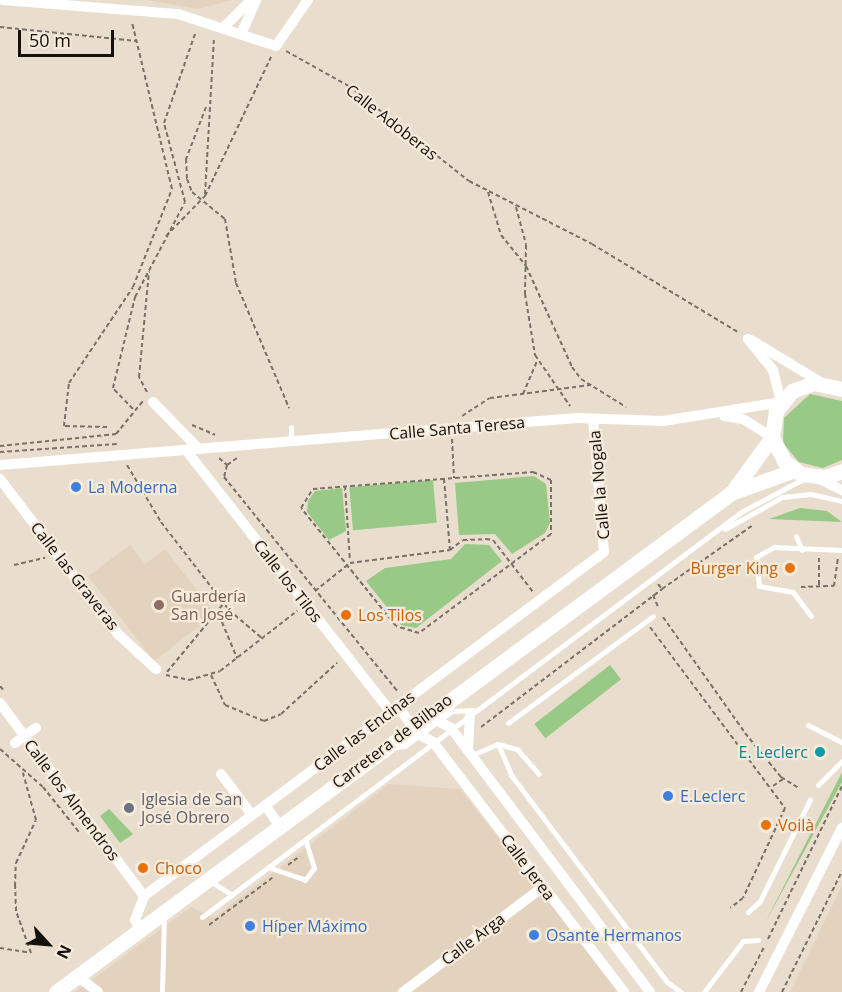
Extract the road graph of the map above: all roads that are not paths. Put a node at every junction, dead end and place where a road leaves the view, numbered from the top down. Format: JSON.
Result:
{"nodes":[{"id":1,"x":3,"y":0,"type":"edge"},
{"id":2,"x":250,"y":0,"type":"edge"},
{"id":3,"x":256,"y":0,"type":"edge"},
{"id":4,"x":308,"y":0,"type":"edge"},
{"id":5,"x":221,"y":25,"type":"junction"},
{"id":6,"x":242,"y":32,"type":"junction"},
{"id":7,"x":822,"y":383,"type":"junction"},
{"id":8,"x":842,"y":389,"type":"edge"},
{"id":9,"x":151,"y":400,"type":"road end"},
{"id":10,"x":781,"y":402,"type":"junction"},
{"id":11,"x":715,"y":415,"type":"junction"},
{"id":12,"x":593,"y":419,"type":"junction"},
{"id":13,"x":291,"y":427,"type":"dead end"},
{"id":14,"x":772,"y":437,"type":"junction"},
{"id":15,"x":291,"y":442,"type":"junction"},
{"id":16,"x":199,"y":449,"type":"junction"},
{"id":17,"x":186,"y":450,"type":"junction"},
{"id":18,"x":0,"y":465,"type":"edge"},
{"id":19,"x":842,"y":471,"type":"edge"},
{"id":20,"x":807,"y":474,"type":"junction"},
{"id":21,"x":0,"y":478,"type":"edge"},
{"id":22,"x":842,"y":490,"type":"edge"},
{"id":23,"x":731,"y":493,"type":"junction"},
{"id":24,"x":842,"y":501,"type":"edge"},
{"id":25,"x":718,"y":533,"type":"junction"},
{"id":26,"x":796,"y":536,"type":"dead end"},
{"id":27,"x":802,"y":550,"type":"junction"},
{"id":28,"x":842,"y":550,"type":"edge"},
{"id":29,"x":604,"y":552,"type":"joint"},
{"id":30,"x":653,"y":616,"type":"dead end"},
{"id":31,"x":811,"y":616,"type":"dead end"},
{"id":32,"x":160,"y":671,"type":"road end"},
{"id":33,"x":0,"y":704,"type":"edge"},
{"id":34,"x":394,"y":708,"type":"junction"},
{"id":35,"x":473,"y":712,"type":"junction"},
{"id":36,"x":438,"y":721,"type":"junction"},
{"id":37,"x":508,"y":723,"type":"dead end"},
{"id":38,"x":808,"y":725,"type":"dead end"},
{"id":39,"x":36,"y":728,"type":"dead end"},
{"id":40,"x":451,"y":728,"type":"junction"},
{"id":41,"x":416,"y":730,"type":"junction"},
{"id":42,"x":20,"y":740,"type":"junction"},
{"id":43,"x":433,"y":742,"type":"junction"},
{"id":44,"x":842,"y":742,"type":"edge"},
{"id":45,"x":498,"y":744,"type":"junction"},
{"id":46,"x":470,"y":753,"type":"junction"},
{"id":47,"x":842,"y":761,"type":"edge"},
{"id":48,"x":221,"y":774,"type":"dead end"},
{"id":49,"x":539,"y":774,"type":"dead end"},
{"id":50,"x":818,"y":785,"type":"dead end"},
{"id":51,"x":810,"y":800,"type":"dead end"},
{"id":52,"x":265,"y":805,"type":"junction"},
{"id":53,"x":252,"y":815,"type":"junction"},
{"id":54,"x":279,"y":825,"type":"junction"},
{"id":55,"x":842,"y":828,"type":"edge"},
{"id":56,"x":305,"y":839,"type":"junction"},
{"id":57,"x":268,"y":867,"type":"junction"},
{"id":58,"x":207,"y":879,"type":"junction"},
{"id":59,"x":543,"y":887,"type":"junction"},
{"id":60,"x":232,"y":895,"type":"junction"},
{"id":61,"x":144,"y":896,"type":"junction"},
{"id":62,"x":165,"y":911,"type":"junction"},
{"id":63,"x":748,"y":912,"type":"dead end"},
{"id":64,"x":202,"y":917,"type":"dead end"},
{"id":65,"x":138,"y":924,"type":"junction"},
{"id":66,"x":758,"y":940,"type":"dead end"},
{"id":67,"x":77,"y":976,"type":"junction"},
{"id":68,"x":56,"y":992,"type":"edge"},
{"id":69,"x":98,"y":992,"type":"edge"},
{"id":70,"x":162,"y":992,"type":"edge"},
{"id":71,"x":403,"y":992,"type":"edge"},
{"id":72,"x":624,"y":992,"type":"edge"},
{"id":73,"x":650,"y":992,"type":"edge"},
{"id":74,"x":681,"y":992,"type":"edge"},
{"id":75,"x":704,"y":992,"type":"edge"},
{"id":76,"x":759,"y":992,"type":"edge"}],
"edges":[{"from":1,"to":5,"type":"street"},
{"from":2,"to":5,"type":"street"},
{"from":3,"to":6,"type":"street"},
{"from":4,"to":6,"type":"street"},
{"from":5,"to":6,"type":"street"},
{"from":7,"to":8,"type":"main road"},
{"from":7,"to":10,"type":"main road"},
{"from":7,"to":10,"type":"street"},
{"from":9,"to":16,"type":"street"},
{"from":10,"to":11,"type":"street","name":"Calle Santa Teresa"},
{"from":10,"to":14,"type":"main road"},
{"from":11,"to":12,"type":"street","name":"Calle Santa Teresa"},
{"from":11,"to":14,"type":"street","name":"Calle Santa Teresa"},
{"from":12,"to":15,"type":"street","name":"Calle Santa Teresa"},
{"from":12,"to":29,"type":"street","name":"Calle la Nogala"},
{"from":13,"to":15,"type":"lane"},
{"from":14,"to":20,"type":"main road"},
{"from":14,"to":23,"type":"main road"},
{"from":15,"to":16,"type":"street","name":"Calle Santa Teresa"},
{"from":16,"to":17,"type":"street","name":"Calle Santa Teresa"},
{"from":17,"to":18,"type":"street","name":"Calle Santa Teresa"},
{"from":17,"to":34,"type":"street","name":"Calle los Tilos"},
{"from":19,"to":20,"type":"main road"},
{"from":20,"to":22,"type":"street"},
{"from":20,"to":23,"type":"main road"},
{"from":20,"to":25,"type":"lane","name":"Carretera de Bilbao"},
{"from":21,"to":32,"type":"street","name":"Calle las Graveras"},
{"from":23,"to":41,"type":"main road","name":"Carretera de Bilbao"},
{"from":24,"to":25,"type":"lane"},
{"from":25,"to":35,"type":"lane","name":"Carretera de Bilbao"},
{"from":26,"to":27,"type":"lane"},
{"from":27,"to":28,"type":"lane"},
{"from":27,"to":31,"type":"lane"},
{"from":29,"to":34,"type":"street","name":"Calle las Encinas"},
{"from":30,"to":37,"type":"lane"},
{"from":33,"to":42,"type":"street","name":"Calle los Almendros"},
{"from":34,"to":41,"type":"street","name":"Calle los Tilos"},
{"from":34,"to":52,"type":"street","name":"Calle las Encinas"},
{"from":35,"to":36,"type":"lane"},
{"from":35,"to":40,"type":"lane","name":"Carretera de Bilbao"},
{"from":35,"to":46,"type":"street"},
{"from":36,"to":40,"type":"street"},
{"from":36,"to":41,"type":"lane"},
{"from":38,"to":44,"type":"lane"},
{"from":39,"to":42,"type":"street"},
{"from":40,"to":43,"type":"lane","name":"Carretera de Bilbao"},
{"from":40,"to":46,"type":"street","name":"Calle Jerea"},
{"from":41,"to":43,"type":"street"},
{"from":41,"to":54,"type":"main road","name":"Carretera de Bilbao"},
{"from":42,"to":61,"type":"street","name":"Calle los Almendros"},
{"from":43,"to":56,"type":"lane","name":"Carretera de Bilbao"},
{"from":43,"to":59,"type":"street","name":"Calle Jerea"},
{"from":45,"to":46,"type":"lane"},
{"from":45,"to":49,"type":"lane"},
{"from":45,"to":74,"type":"lane"},
{"from":46,"to":73,"type":"street","name":"Calle Jerea"},
{"from":47,"to":50,"type":"lane"},
{"from":48,"to":53,"type":"street"},
{"from":51,"to":63,"type":"lane"},
{"from":52,"to":53,"type":"street","name":"Calle las Encinas"},
{"from":52,"to":54,"type":"street"},
{"from":53,"to":61,"type":"street","name":"Calle las Encinas"},
{"from":54,"to":58,"type":"main road","name":"Carretera de Bilbao"},
{"from":55,"to":76,"type":"street"},
{"from":56,"to":57,"type":"lane","name":"Carretera de Bilbao"},
{"from":56,"to":57,"type":"lane"},
{"from":57,"to":60,"type":"lane","name":"Carretera de Bilbao"},
{"from":58,"to":60,"type":"lane"},
{"from":58,"to":62,"type":"main road","name":"Carretera de Bilbao"},
{"from":59,"to":71,"type":"street","name":"Calle Arga"},
{"from":59,"to":72,"type":"street","name":"Calle Jerea"},
{"from":60,"to":64,"type":"lane","name":"Carretera de Bilbao"},
{"from":61,"to":65,"type":"street"},
{"from":62,"to":65,"type":"main road","name":"Carretera de Bilbao"},
{"from":62,"to":70,"type":"lane"},
{"from":65,"to":67,"type":"main road","name":"Carretera de Bilbao"},
{"from":66,"to":75,"type":"lane"},
{"from":67,"to":68,"type":"main road","name":"Carretera de Bilbao"},
{"from":67,"to":69,"type":"street"}]}
